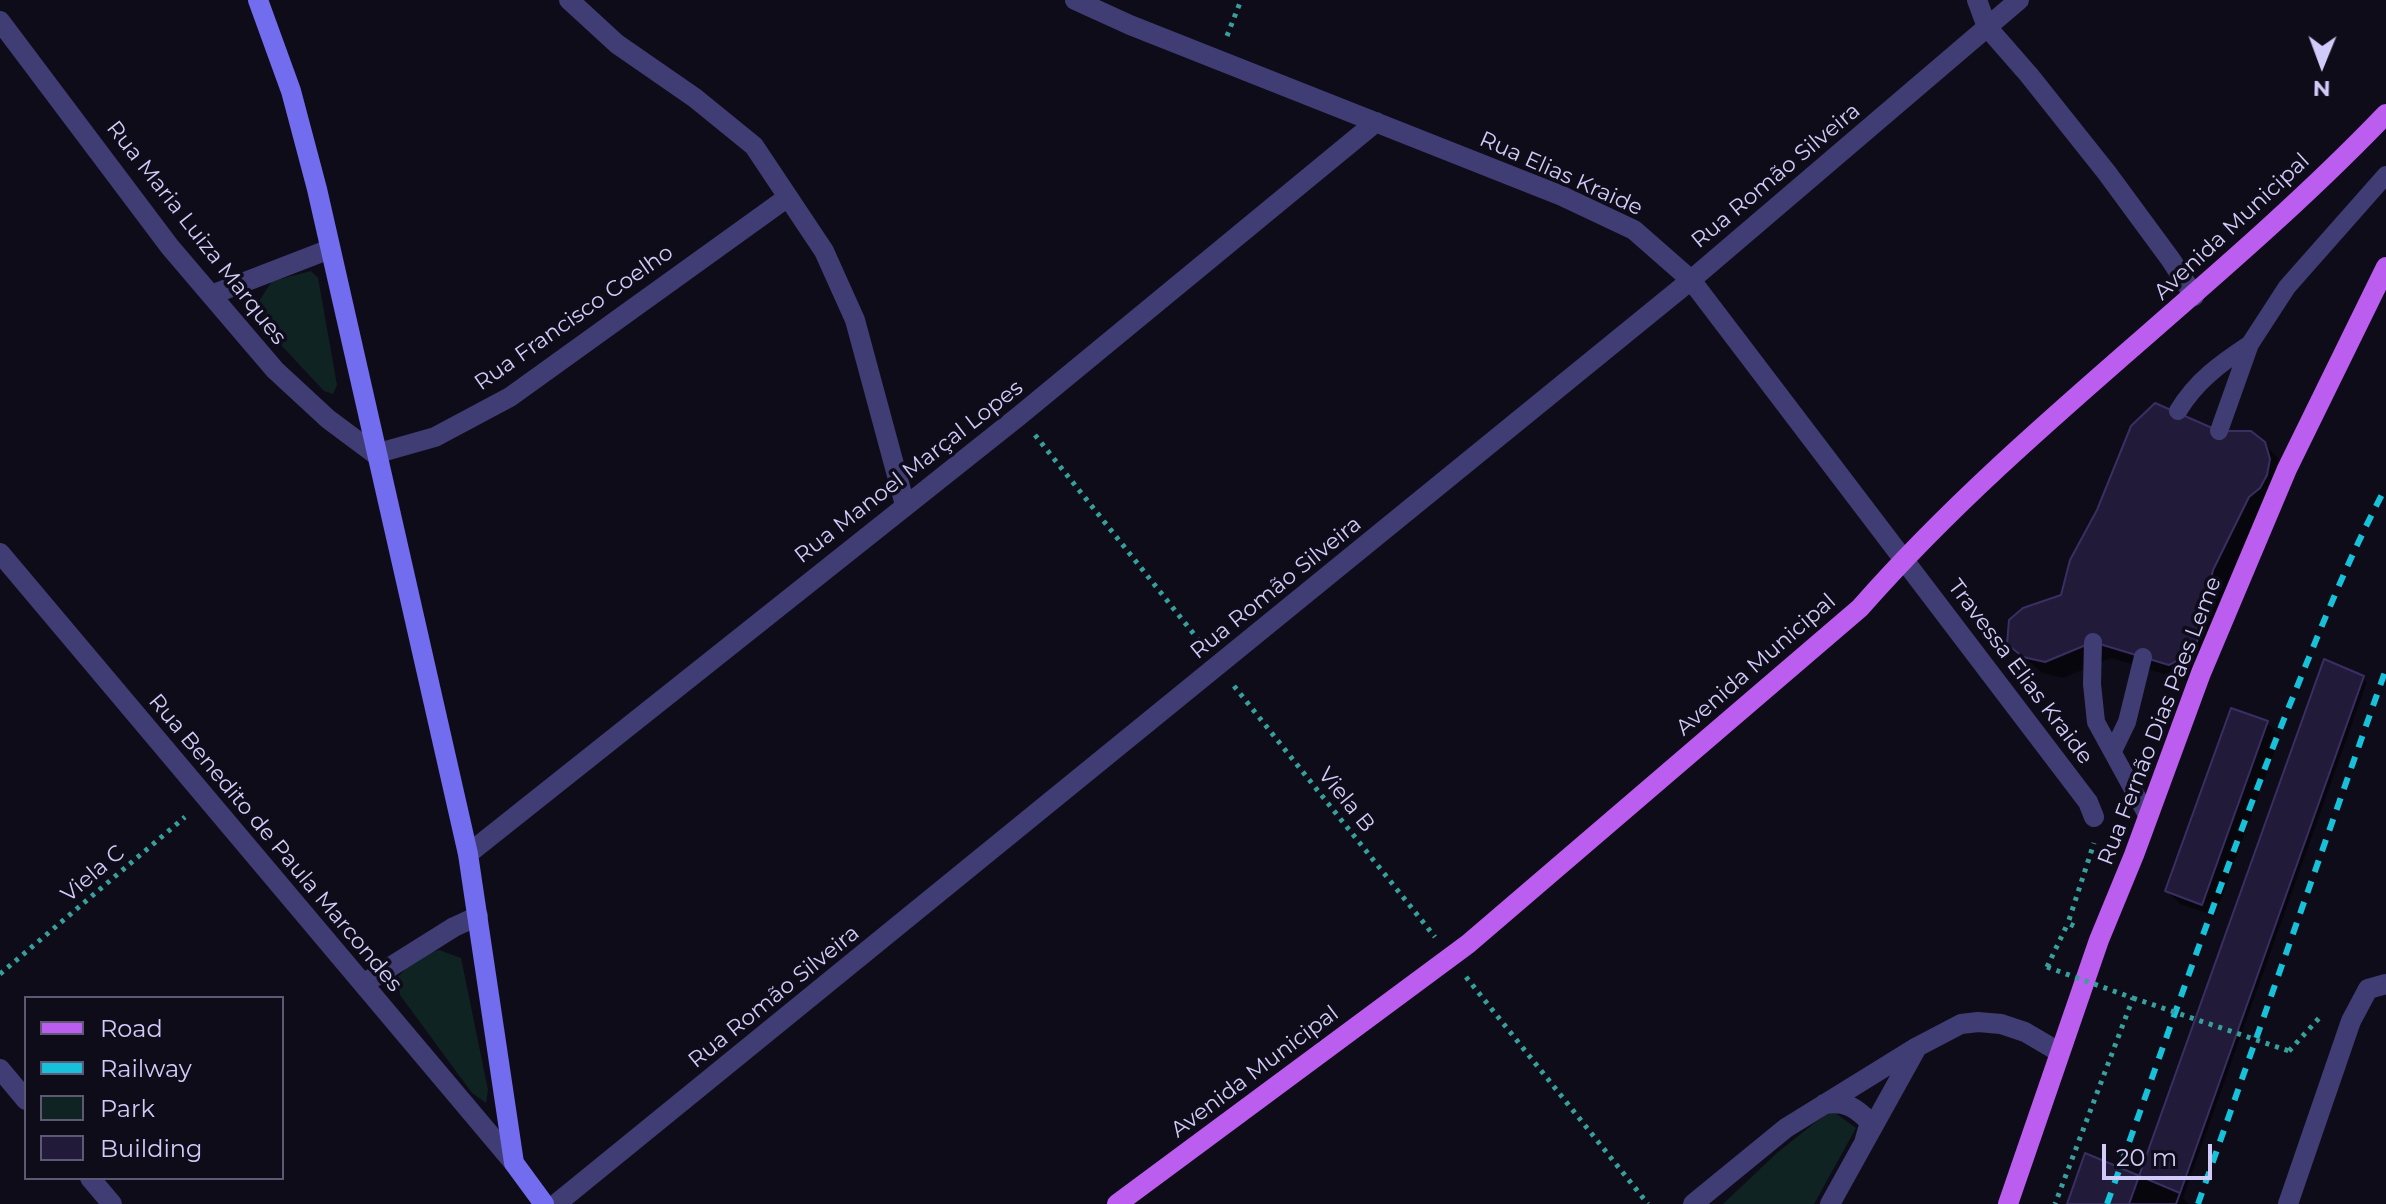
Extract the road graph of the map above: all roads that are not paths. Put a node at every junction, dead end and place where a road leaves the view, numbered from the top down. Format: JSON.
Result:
{"nodes":[{"id":1,"x":258,"y":0,"type":"edge"},
{"id":2,"x":569,"y":0,"type":"edge"},
{"id":3,"x":1075,"y":0,"type":"edge"},
{"id":4,"x":1977,"y":0,"type":"edge"},
{"id":5,"x":2019,"y":0,"type":"edge"},
{"id":6,"x":0,"y":21,"type":"edge"},
{"id":7,"x":1987,"y":27,"type":"junction"},
{"id":8,"x":2386,"y":114,"type":"edge"},
{"id":9,"x":1376,"y":122,"type":"junction"},
{"id":10,"x":2386,"y":175,"type":"edge"},
{"id":11,"x":788,"y":197,"type":"junction"},
{"id":12,"x":330,"y":249,"type":"junction"},
{"id":13,"x":2386,"y":267,"type":"edge"},
{"id":14,"x":1691,"y":280,"type":"junction"},
{"id":15,"x":211,"y":295,"type":"junction"},
{"id":16,"x":2194,"y":296,"type":"junction"},
{"id":17,"x":2250,"y":344,"type":"junction"},
{"id":18,"x":2178,"y":411,"type":"dead end"},
{"id":19,"x":2219,"y":431,"type":"dead end"},
{"id":20,"x":375,"y":454,"type":"junction"},
{"id":21,"x":905,"y":505,"type":"junction"},
{"id":22,"x":0,"y":553,"type":"edge"},
{"id":23,"x":1903,"y":558,"type":"junction"},
{"id":24,"x":2093,"y":642,"type":"dead end"},
{"id":25,"x":2143,"y":657,"type":"dead end"},
{"id":26,"x":2113,"y":751,"type":"junction"},
{"id":27,"x":2094,"y":817,"type":"road end"},
{"id":28,"x":2148,"y":817,"type":"junction"},
{"id":29,"x":468,"y":854,"type":"junction"},
{"id":30,"x":478,"y":916,"type":"junction"},
{"id":31,"x":363,"y":984,"type":"junction"},
{"id":32,"x":2386,"y":984,"type":"edge"},
{"id":33,"x":1917,"y":1047,"type":"junction"},
{"id":34,"x":2059,"y":1052,"type":"junction"},
{"id":35,"x":0,"y":1069,"type":"edge"},
{"id":36,"x":24,"y":1098,"type":"edge"},
{"id":37,"x":1824,"y":1104,"type":"junction"},
{"id":38,"x":1864,"y":1143,"type":"junction"},
{"id":39,"x":514,"y":1163,"type":"junction"},
{"id":40,"x":92,"y":1180,"type":"edge"},
{"id":41,"x":112,"y":1204,"type":"edge"},
{"id":42,"x":544,"y":1204,"type":"edge"},
{"id":43,"x":556,"y":1204,"type":"edge"},
{"id":44,"x":1117,"y":1204,"type":"edge"},
{"id":45,"x":1693,"y":1204,"type":"edge"},
{"id":46,"x":1830,"y":1204,"type":"edge"},
{"id":47,"x":2008,"y":1204,"type":"edge"},
{"id":48,"x":2288,"y":1204,"type":"edge"}],
"edges":[{"from":1,"to":12,"type":"main road"},
{"from":2,"to":11,"type":"street"},
{"from":3,"to":9,"type":"street","name":"Rua Elias Kraide"},
{"from":4,"to":7,"type":"street"},
{"from":5,"to":7,"type":"street","name":"Rua Romão Silveira"},
{"from":6,"to":15,"type":"street","name":"Rua Maria Luiza Marques"},
{"from":7,"to":14,"type":"street","name":"Rua Romão Silveira"},
{"from":7,"to":16,"type":"street"},
{"from":8,"to":16,"type":"main road","name":"Avenida Municipal"},
{"from":9,"to":14,"type":"street","name":"Rua Elias Kraide"},
{"from":9,"to":21,"type":"street","name":"Rua Manoel Marçal Lopes"},
{"from":10,"to":17,"type":"lane"},
{"from":11,"to":20,"type":"street","name":"Rua Francisco Coelho"},
{"from":11,"to":21,"type":"street"},
{"from":12,"to":15,"type":"street"},
{"from":12,"to":20,"type":"main road"},
{"from":13,"to":28,"type":"main road","name":"Rua Fernão Dias Paes Leme"},
{"from":14,"to":23,"type":"street","name":"Rua Elias Kraide"},
{"from":14,"to":43,"type":"street","name":"Rua Romão Silveira"},
{"from":15,"to":20,"type":"street","name":"Rua Maria Luiza Marques"},
{"from":16,"to":23,"type":"main road","name":"Avenida Municipal"},
{"from":17,"to":18,"type":"lane"},
{"from":17,"to":19,"type":"lane"},
{"from":20,"to":29,"type":"main road"},
{"from":21,"to":29,"type":"street","name":"Rua Manoel Marçal Lopes"},
{"from":22,"to":31,"type":"street","name":"Rua Benedito de Paula Marcondes"},
{"from":23,"to":27,"type":"street","name":"Travessa Elias Kraide"},
{"from":23,"to":44,"type":"main road","name":"Avenida Municipal"},
{"from":24,"to":26,"type":"lane"},
{"from":25,"to":26,"type":"lane"},
{"from":26,"to":28,"type":"lane"},
{"from":28,"to":34,"type":"main road","name":"Rua Fernão Dias Paes Leme"},
{"from":29,"to":30,"type":"main road"},
{"from":30,"to":31,"type":"street"},
{"from":30,"to":39,"type":"main road"},
{"from":31,"to":39,"type":"street","name":"Rua Benedito de Paula Marcondes"},
{"from":32,"to":48,"type":"street"},
{"from":33,"to":34,"type":"street"},
{"from":33,"to":37,"type":"street"},
{"from":33,"to":38,"type":"street"},
{"from":34,"to":47,"type":"main road","name":"Rua Fernão Dias Paes Leme"},
{"from":35,"to":36,"type":"street"},
{"from":37,"to":38,"type":"street"},
{"from":37,"to":45,"type":"street"},
{"from":38,"to":46,"type":"street"},
{"from":39,"to":42,"type":"main road"},
{"from":40,"to":41,"type":"street"}]}
